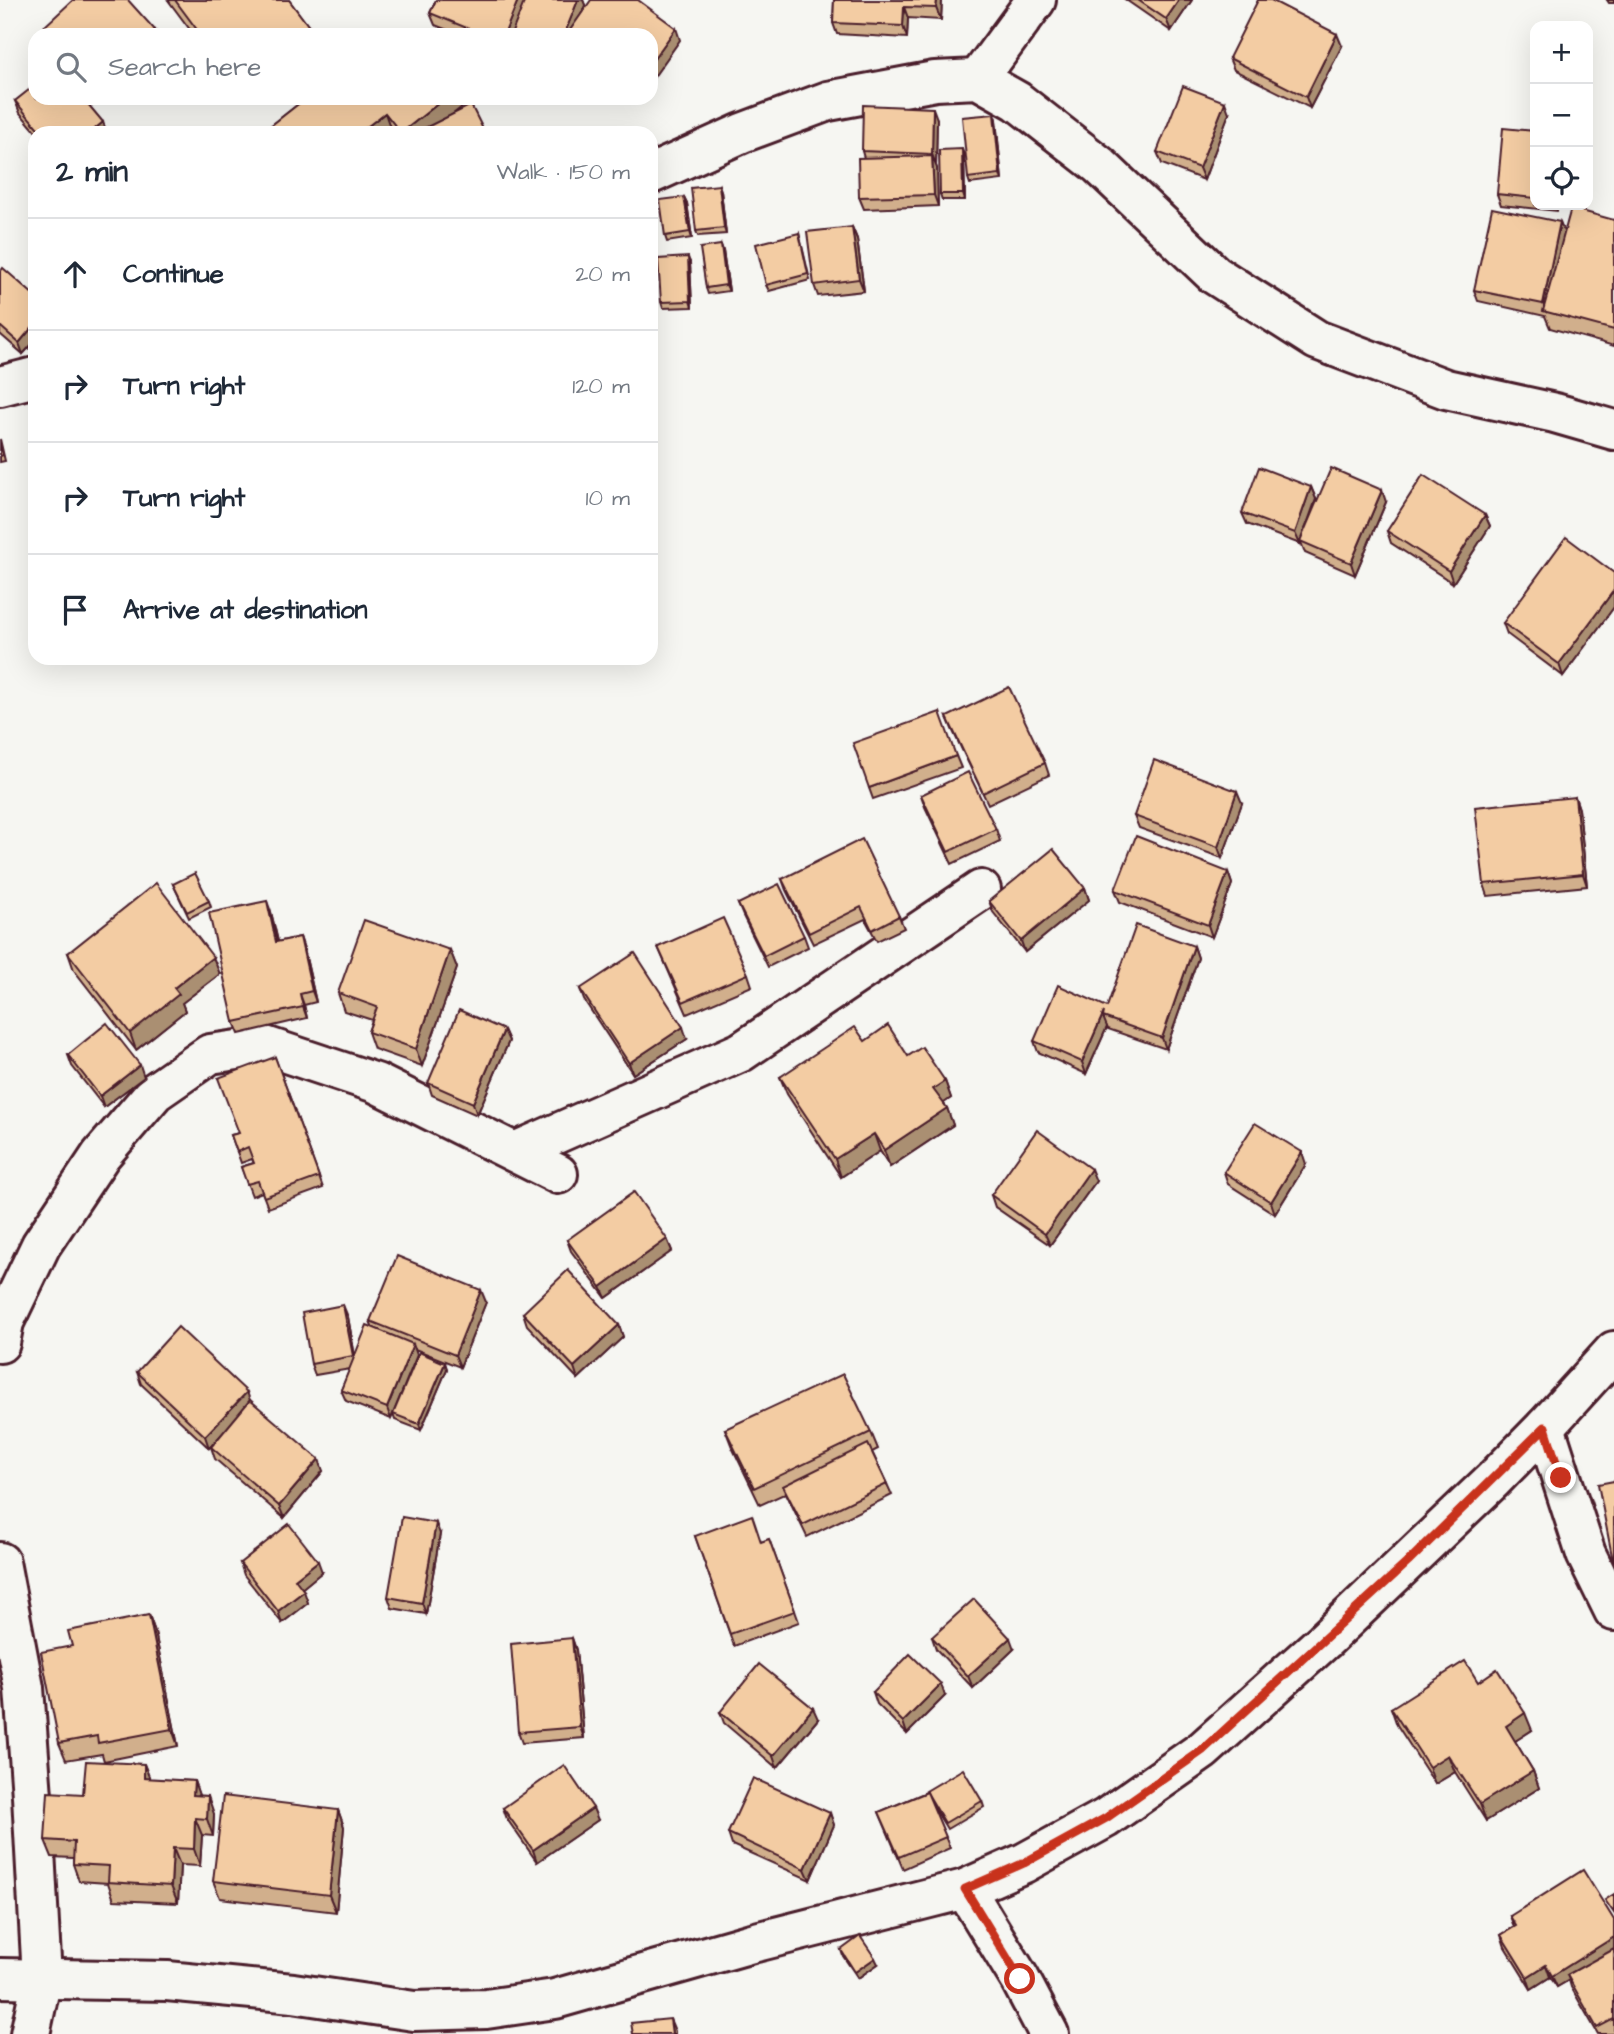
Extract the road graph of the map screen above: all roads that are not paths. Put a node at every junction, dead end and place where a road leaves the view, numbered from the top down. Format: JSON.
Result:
{"nodes":[{"id":1,"x":1036,"y":0,"type":"edge"},
{"id":2,"x":978,"y":79,"type":"junction"},
{"id":3,"x":658,"y":171,"type":"edge"},
{"id":4,"x":28,"y":379,"type":"edge"},
{"id":5,"x":0,"y":386,"type":"edge"},
{"id":6,"x":1614,"y":430,"type":"edge"},
{"id":7,"x":981,"y":890,"type":"dead end"},
{"id":8,"x":515,"y":1153,"type":"junction"},
{"id":9,"x":558,"y":1174,"type":"dead end"},
{"id":10,"x":0,"y":1343,"type":"edge"},
{"id":11,"x":1614,"y":1350,"type":"edge"},
{"id":12,"x":1545,"y":1427,"type":"junction"},
{"id":13,"x":0,"y":1562,"type":"edge"},
{"id":14,"x":1614,"y":1611,"type":"edge"},
{"id":15,"x":965,"y":1889,"type":"junction"},
{"id":16,"x":42,"y":1978,"type":"junction"},
{"id":17,"x":0,"y":1979,"type":"edge"},
{"id":18,"x":30,"y":2034,"type":"edge"},
{"id":19,"x":1049,"y":2034,"type":"edge"}],
"edges":[{"from":1,"to":2,"type":"street"},
{"from":2,"to":3,"type":"street"},
{"from":2,"to":6,"type":"street"},
{"from":4,"to":5,"type":"street"},
{"from":7,"to":8,"type":"street"},
{"from":8,"to":9,"type":"street"},
{"from":8,"to":10,"type":"street"},
{"from":11,"to":12,"type":"street"},
{"from":12,"to":14,"type":"street"},
{"from":12,"to":15,"type":"street"},
{"from":13,"to":16,"type":"street"},
{"from":15,"to":16,"type":"street"},
{"from":15,"to":19,"type":"street"},
{"from":16,"to":17,"type":"street"},
{"from":16,"to":18,"type":"street"}]}
